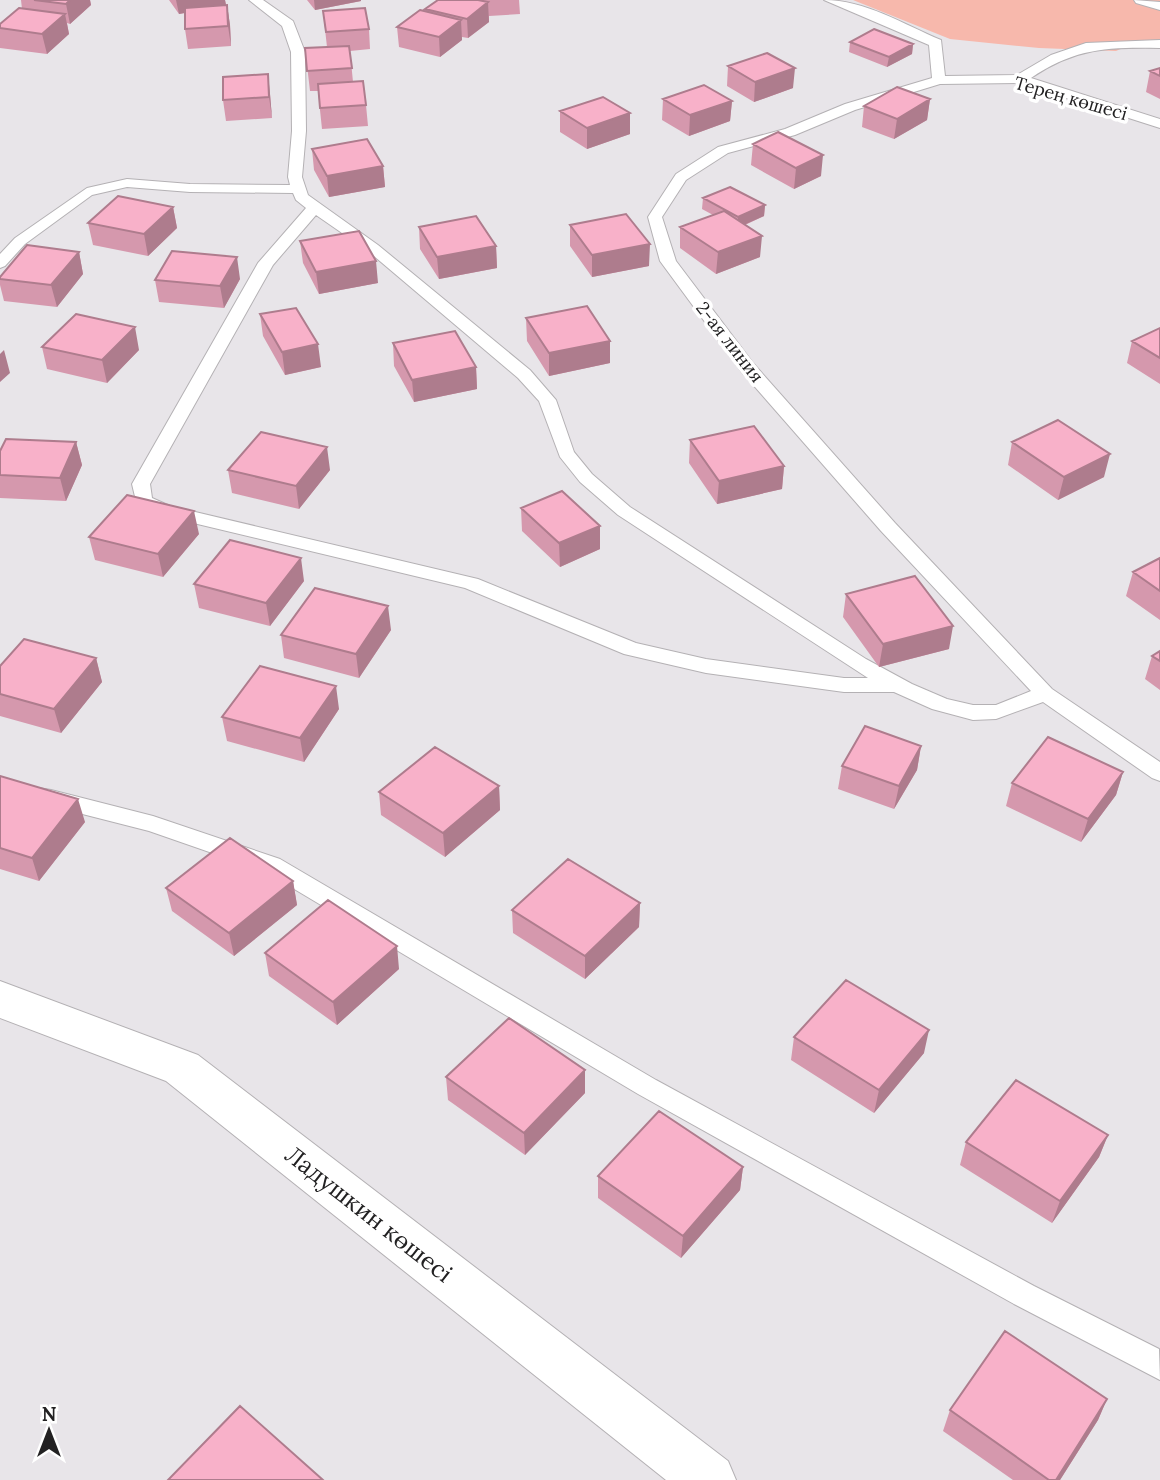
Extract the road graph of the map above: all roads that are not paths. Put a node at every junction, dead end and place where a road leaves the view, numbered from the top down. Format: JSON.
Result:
{"nodes":[{"id":1,"x":255,"y":0,"type":"edge"},
{"id":2,"x":830,"y":0,"type":"edge"},
{"id":3,"x":1140,"y":0,"type":"edge"},
{"id":4,"x":1160,"y":6,"type":"edge"},
{"id":5,"x":1160,"y":44,"type":"edge"},
{"id":6,"x":1020,"y":79,"type":"junction"},
{"id":7,"x":939,"y":80,"type":"junction"},
{"id":8,"x":1160,"y":124,"type":"edge"},
{"id":9,"x":299,"y":189,"type":"junction"},
{"id":10,"x":316,"y":206,"type":"junction"},
{"id":11,"x":0,"y":263,"type":"edge"},
{"id":12,"x":896,"y":685,"type":"junction"},
{"id":13,"x":1045,"y":694,"type":"junction"},
{"id":14,"x":1160,"y":773,"type":"edge"},
{"id":15,"x":0,"y":790,"type":"edge"},
{"id":16,"x":0,"y":999,"type":"edge"},
{"id":17,"x":1160,"y":1367,"type":"edge"},
{"id":18,"x":709,"y":1480,"type":"edge"}],
"edges":[{"from":1,"to":9,"type":"lane"},
{"from":2,"to":7,"type":"lane"},
{"from":3,"to":4,"type":"lane"},
{"from":5,"to":6,"type":"lane"},
{"from":6,"to":7,"type":"lane","name":"Терең көшесі"},
{"from":6,"to":8,"type":"lane","name":"Терең көшесі"},
{"from":7,"to":13,"type":"lane","name":"2-ая линия"},
{"from":9,"to":10,"type":"lane"},
{"from":9,"to":11,"type":"lane"},
{"from":10,"to":12,"type":"lane"},
{"from":10,"to":12,"type":"lane"},
{"from":12,"to":13,"type":"lane"},
{"from":13,"to":14,"type":"lane","name":"2-ая линия"},
{"from":15,"to":17,"type":"lane"},
{"from":16,"to":18,"type":"street","name":"Ладушкин көшесі"}]}
